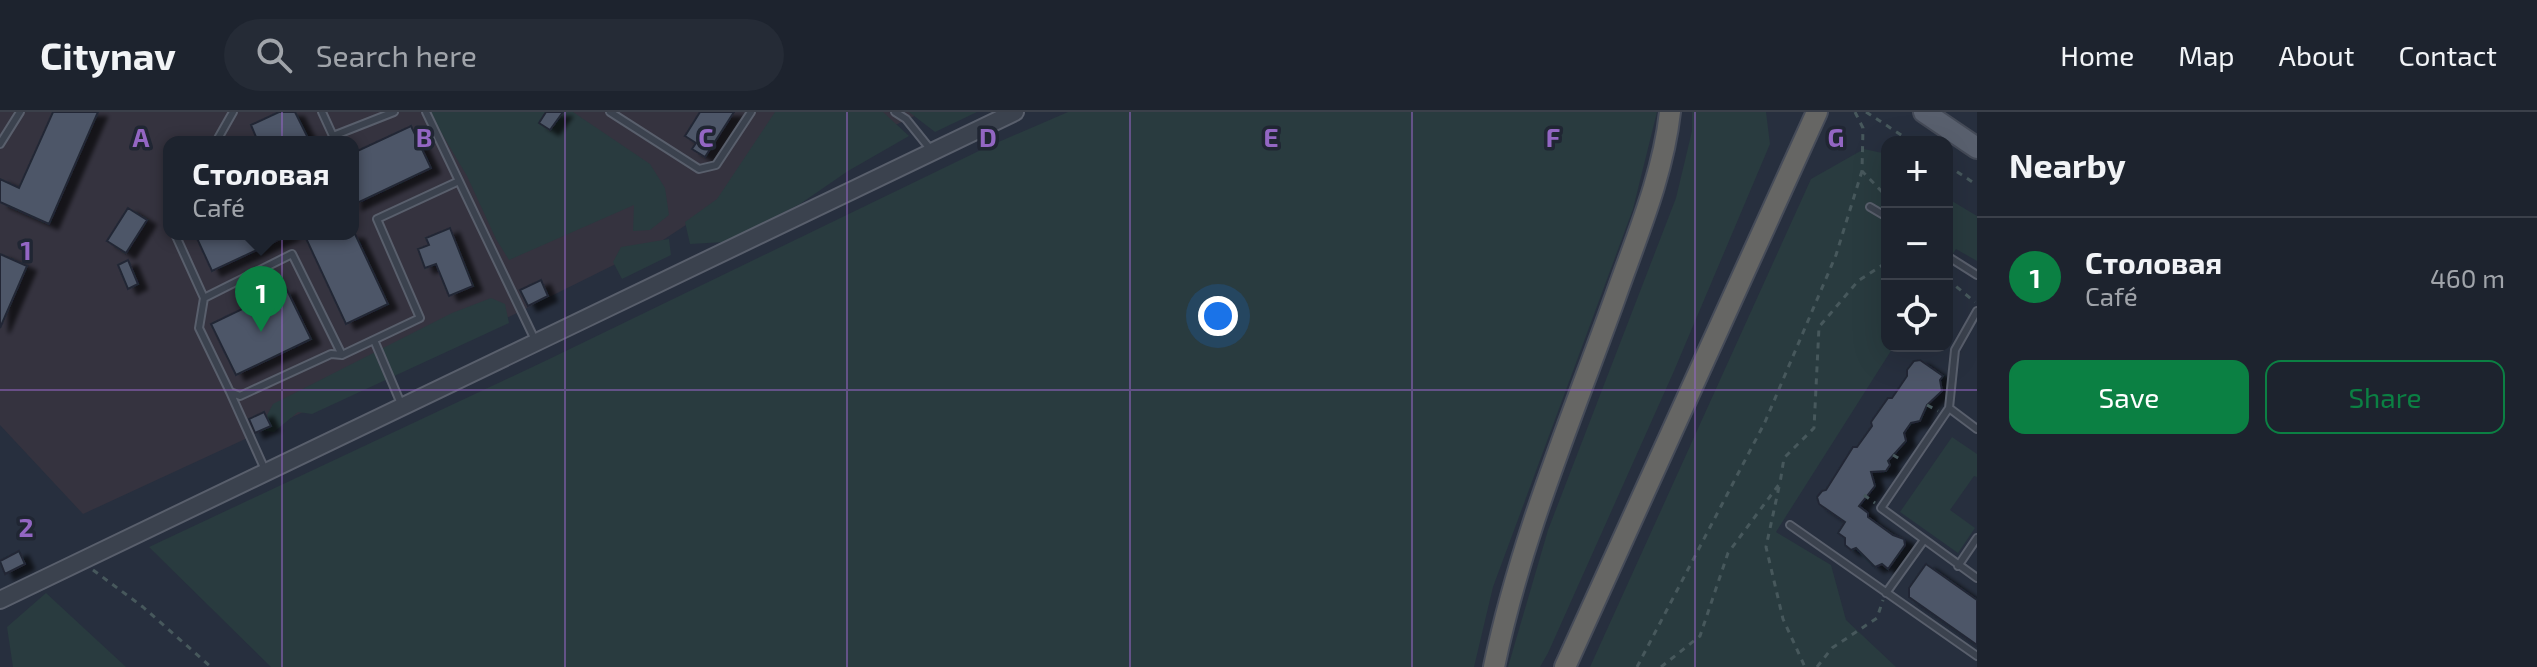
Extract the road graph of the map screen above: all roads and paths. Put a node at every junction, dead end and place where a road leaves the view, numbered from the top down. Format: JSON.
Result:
{"nodes":[{"id":1,"x":20,"y":112,"type":"edge"},
{"id":2,"x":233,"y":112,"type":"edge"},
{"id":3,"x":322,"y":112,"type":"edge"},
{"id":4,"x":394,"y":112,"type":"edge"},
{"id":5,"x":426,"y":112,"type":"edge"},
{"id":6,"x":610,"y":112,"type":"edge"},
{"id":7,"x":751,"y":112,"type":"edge"},
{"id":8,"x":895,"y":112,"type":"edge"},
{"id":9,"x":1015,"y":112,"type":"edge"},
{"id":10,"x":1670,"y":112,"type":"edge"},
{"id":11,"x":1817,"y":112,"type":"edge"},
{"id":12,"x":1855,"y":112,"type":"edge"},
{"id":13,"x":1866,"y":112,"type":"edge"},
{"id":14,"x":1924,"y":112,"type":"edge"},
{"id":15,"x":219,"y":136,"type":"edge"},
{"id":16,"x":1903,"y":136,"type":"edge"},
{"id":17,"x":0,"y":144,"type":"edge"},
{"id":18,"x":1977,"y":148,"type":"edge"},
{"id":19,"x":933,"y":151,"type":"junction"},
{"id":20,"x":1953,"y":169,"type":"edge"},
{"id":21,"x":1862,"y":171,"type":"junction"},
{"id":22,"x":459,"y":181,"type":"junction"},
{"id":23,"x":1977,"y":185,"type":"edge"},
{"id":24,"x":1881,"y":191,"type":"edge"},
{"id":25,"x":1870,"y":207,"type":"dead end"},
{"id":26,"x":1881,"y":213,"type":"edge"},
{"id":27,"x":178,"y":240,"type":"edge"},
{"id":28,"x":1953,"y":260,"type":"edge"},
{"id":29,"x":1881,"y":266,"type":"edge"},
{"id":30,"x":1977,"y":275,"type":"edge"},
{"id":31,"x":1948,"y":280,"type":"edge"},
{"id":32,"x":204,"y":298,"type":"junction"},
{"id":33,"x":1977,"y":303,"type":"edge"},
{"id":34,"x":1977,"y":311,"type":"edge"},
{"id":35,"x":374,"y":340,"type":"junction"},
{"id":36,"x":536,"y":342,"type":"junction"},
{"id":37,"x":342,"y":355,"type":"junction"},
{"id":38,"x":230,"y":392,"type":"junction"},
{"id":39,"x":402,"y":406,"type":"junction"},
{"id":40,"x":1949,"y":408,"type":"junction"},
{"id":41,"x":1977,"y":429,"type":"edge"},
{"id":42,"x":266,"y":472,"type":"junction"},
{"id":43,"x":1780,"y":483,"type":"junction"},
{"id":44,"x":1790,"y":525,"type":"dead end"},
{"id":45,"x":1977,"y":538,"type":"edge"},
{"id":46,"x":1924,"y":540,"type":"junction"},
{"id":47,"x":81,"y":561,"type":"junction"},
{"id":48,"x":1958,"y":566,"type":"junction"},
{"id":49,"x":1977,"y":578,"type":"edge"},
{"id":50,"x":1886,"y":593,"type":"junction"},
{"id":51,"x":0,"y":600,"type":"edge"},
{"id":52,"x":1977,"y":656,"type":"edge"},
{"id":53,"x":211,"y":667,"type":"edge"},
{"id":54,"x":1494,"y":667,"type":"edge"},
{"id":55,"x":1565,"y":667,"type":"edge"},
{"id":56,"x":1637,"y":667,"type":"edge"},
{"id":57,"x":1661,"y":667,"type":"edge"},
{"id":58,"x":1805,"y":667,"type":"edge"},
{"id":59,"x":1817,"y":667,"type":"edge"}],
"edges":[{"from":1,"to":17,"type":"lane"},
{"from":2,"to":15,"type":"lane"},
{"from":3,"to":4,"type":"lane"},
{"from":5,"to":22,"type":"lane"},
{"from":6,"to":7,"type":"lane"},
{"from":8,"to":19,"type":"lane"},
{"from":9,"to":19,"type":"street"},
{"from":10,"to":54,"type":"highway"},
{"from":11,"to":55,"type":"highway"},
{"from":12,"to":21,"type":"path"},
{"from":13,"to":16,"type":"path"},
{"from":14,"to":18,"type":"main road"},
{"from":19,"to":36,"type":"street"},
{"from":20,"to":23,"type":"path"},
{"from":21,"to":24,"type":"path"},
{"from":21,"to":56,"type":"path"},
{"from":22,"to":35,"type":"lane"},
{"from":22,"to":36,"type":"lane"},
{"from":25,"to":26,"type":"lane"},
{"from":27,"to":32,"type":"lane"},
{"from":28,"to":30,"type":"lane"},
{"from":29,"to":43,"type":"path"},
{"from":31,"to":33,"type":"path"},
{"from":32,"to":37,"type":"lane"},
{"from":32,"to":38,"type":"lane"},
{"from":34,"to":40,"type":"lane"},
{"from":35,"to":37,"type":"lane"},
{"from":35,"to":39,"type":"lane"},
{"from":36,"to":39,"type":"street"},
{"from":37,"to":38,"type":"lane"},
{"from":38,"to":42,"type":"lane"},
{"from":39,"to":42,"type":"street"},
{"from":40,"to":41,"type":"lane"},
{"from":40,"to":46,"type":"lane"},
{"from":42,"to":47,"type":"street"},
{"from":43,"to":57,"type":"path"},
{"from":43,"to":58,"type":"path"},
{"from":44,"to":50,"type":"lane"},
{"from":45,"to":48,"type":"lane"},
{"from":46,"to":48,"type":"lane"},
{"from":46,"to":50,"type":"lane"},
{"from":47,"to":51,"type":"street"},
{"from":47,"to":53,"type":"path"},
{"from":48,"to":49,"type":"lane"},
{"from":50,"to":52,"type":"lane"},
{"from":50,"to":59,"type":"path"}]}
